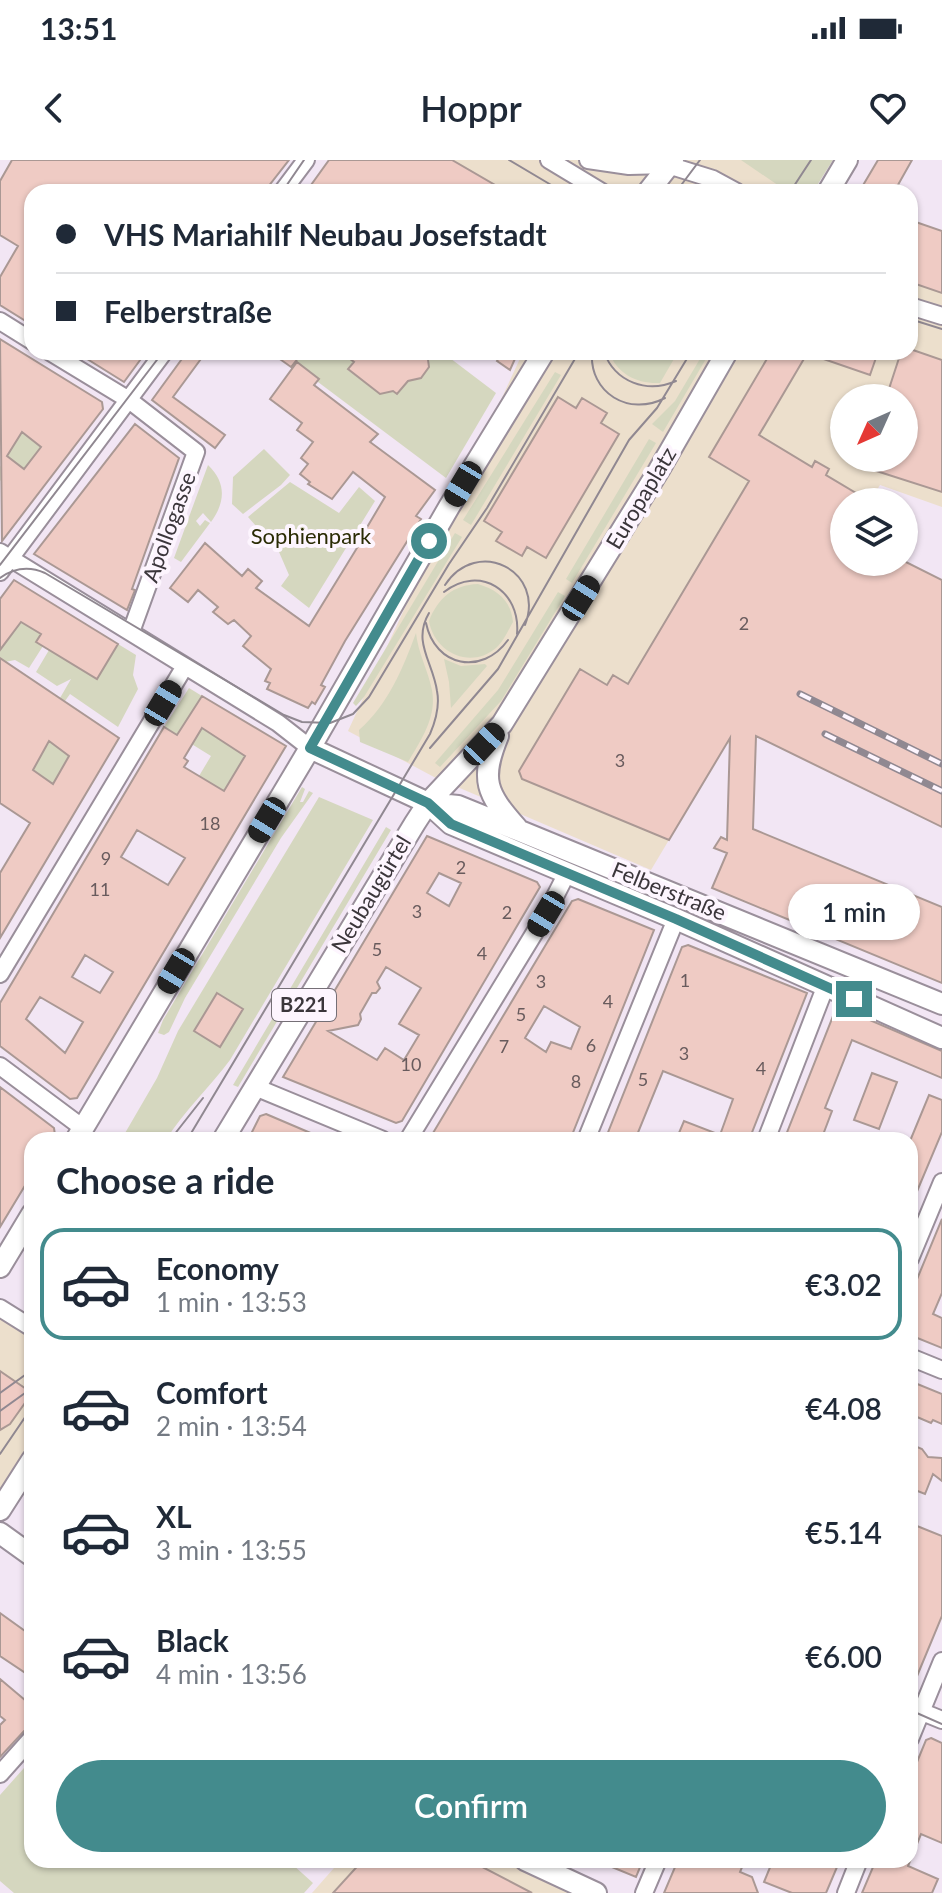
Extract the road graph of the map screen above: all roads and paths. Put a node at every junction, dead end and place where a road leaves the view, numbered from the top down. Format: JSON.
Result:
{"nodes":[{"id":1,"x":306,"y":160,"type":"edge"},
{"id":2,"x":549,"y":160,"type":"edge"},
{"id":3,"x":588,"y":160,"type":"edge"},
{"id":4,"x":847,"y":160,"type":"edge"},
{"id":5,"x":670,"y":163,"type":"edge"},
{"id":6,"x":288,"y":184,"type":"edge"},
{"id":7,"x":589,"y":184,"type":"edge"},
{"id":8,"x":654,"y":184,"type":"edge"},
{"id":9,"x":722,"y":184,"type":"edge"},
{"id":10,"x":833,"y":184,"type":"edge"},
{"id":11,"x":918,"y":308,"type":"edge"},
{"id":12,"x":942,"y":316,"type":"edge"},
{"id":13,"x":0,"y":321,"type":"edge"},
{"id":14,"x":24,"y":336,"type":"edge"},
{"id":15,"x":63,"y":360,"type":"edge"},
{"id":16,"x":158,"y":360,"type":"edge"},
{"id":17,"x":539,"y":360,"type":"edge"},
{"id":18,"x":722,"y":360,"type":"edge"},
{"id":19,"x":129,"y":400,"type":"junction"},
{"id":20,"x":3,"y":561,"type":"edge"},
{"id":21,"x":131,"y":632,"type":"junction"},
{"id":22,"x":185,"y":666,"type":"junction"},
{"id":23,"x":502,"y":724,"type":"junction"},
{"id":24,"x":310,"y":748,"type":"junction"},
{"id":25,"x":428,"y":803,"type":"junction"},
{"id":26,"x":520,"y":831,"type":"junction"},
{"id":27,"x":567,"y":873,"type":"junction"},
{"id":28,"x":676,"y":919,"type":"junction"},
{"id":29,"x":0,"y":974,"type":"edge"},
{"id":30,"x":826,"y":985,"type":"junction"},
{"id":31,"x":942,"y":1004,"type":"edge"},
{"id":32,"x":942,"y":1038,"type":"edge"},
{"id":33,"x":0,"y":1066,"type":"edge"},
{"id":34,"x":255,"y":1087,"type":"junction"},
{"id":35,"x":77,"y":1132,"type":"edge"},
{"id":36,"x":80,"y":1132,"type":"edge"},
{"id":37,"x":228,"y":1132,"type":"edge"},
{"id":38,"x":364,"y":1132,"type":"edge"},
{"id":39,"x":413,"y":1132,"type":"edge"},
{"id":40,"x":589,"y":1132,"type":"edge"},
{"id":41,"x":769,"y":1132,"type":"edge"},
{"id":42,"x":942,"y":1182,"type":"edge"},
{"id":43,"x":24,"y":1227,"type":"edge"},
{"id":44,"x":918,"y":1240,"type":"edge"},
{"id":45,"x":0,"y":1267,"type":"edge"},
{"id":46,"x":0,"y":1308,"type":"edge"},
{"id":47,"x":24,"y":1323,"type":"edge"},
{"id":48,"x":918,"y":1360,"type":"edge"},
{"id":49,"x":942,"y":1370,"type":"edge"},
{"id":50,"x":24,"y":1472,"type":"edge"},
{"id":51,"x":0,"y":1510,"type":"edge"},
{"id":52,"x":0,"y":1533,"type":"edge"},
{"id":53,"x":24,"y":1550,"type":"edge"},
{"id":54,"x":942,"y":1661,"type":"edge"},
{"id":55,"x":918,"y":1705,"type":"edge"},
{"id":56,"x":918,"y":1710,"type":"edge"},
{"id":57,"x":942,"y":1720,"type":"edge"},
{"id":58,"x":24,"y":1747,"type":"edge"},
{"id":59,"x":0,"y":1774,"type":"edge"},
{"id":60,"x":542,"y":1868,"type":"edge"},
{"id":61,"x":655,"y":1868,"type":"edge"},
{"id":62,"x":856,"y":1868,"type":"edge"},
{"id":63,"x":596,"y":1893,"type":"edge"},
{"id":64,"x":644,"y":1893,"type":"edge"},
{"id":65,"x":846,"y":1893,"type":"edge"}],
"edges":[{"from":1,"to":6,"type":"street"},
{"from":2,"to":7,"type":"street"},
{"from":3,"to":5,"type":"street"},
{"from":4,"to":10,"type":"main road"},
{"from":5,"to":8,"type":"main road"},
{"from":5,"to":9,"type":"street"},
{"from":11,"to":12,"type":"street"},
{"from":13,"to":14,"type":"street"},
{"from":15,"to":19,"type":"street","name":"Apollogasse"},
{"from":16,"to":19,"type":"street"},
{"from":17,"to":24,"type":"main road"},
{"from":18,"to":23,"type":"main road","name":"Europaplatz","number":"B221"},
{"from":19,"to":20,"type":"street"},
{"from":19,"to":21,"type":"street","name":"Apollogasse"},
{"from":20,"to":21,"type":"street"},
{"from":21,"to":22,"type":"street"},
{"from":22,"to":24,"type":"street"},
{"from":22,"to":29,"type":"street"},
{"from":23,"to":25,"type":"main road","name":"Europaplatz","number":"B221"},
{"from":23,"to":26,"type":"main road","name":"Europaplatz"},
{"from":24,"to":25,"type":"main road"},
{"from":24,"to":36,"type":"main road"},
{"from":25,"to":26,"type":"main road","name":"Felberstraße"},
{"from":25,"to":27,"type":"main road","name":"Felberstraße"},
{"from":25,"to":34,"type":"main road","name":"Neubaugürtel","number":"B221"},
{"from":26,"to":31,"type":"main road","name":"Felberstraße"},
{"from":27,"to":28,"type":"main road","name":"Felberstraße"},
{"from":27,"to":39,"type":"street"},
{"from":28,"to":30,"type":"main road","name":"Felberstraße"},
{"from":28,"to":40,"type":"street"},
{"from":30,"to":32,"type":"main road","name":"Felberstraße"},
{"from":30,"to":41,"type":"street"},
{"from":33,"to":35,"type":"street"},
{"from":34,"to":37,"type":"main road","name":"Neubaugürtel","number":"B221"},
{"from":34,"to":38,"type":"street"},
{"from":42,"to":44,"type":"street"},
{"from":43,"to":45,"type":"main road"},
{"from":46,"to":47,"type":"street"},
{"from":48,"to":49,"type":"street"},
{"from":50,"to":51,"type":"main road"},
{"from":52,"to":53,"type":"main road"},
{"from":54,"to":55,"type":"street"},
{"from":56,"to":57,"type":"street"},
{"from":58,"to":59,"type":"street"},
{"from":60,"to":63,"type":"main road"},
{"from":61,"to":64,"type":"street"},
{"from":62,"to":65,"type":"street"}]}
